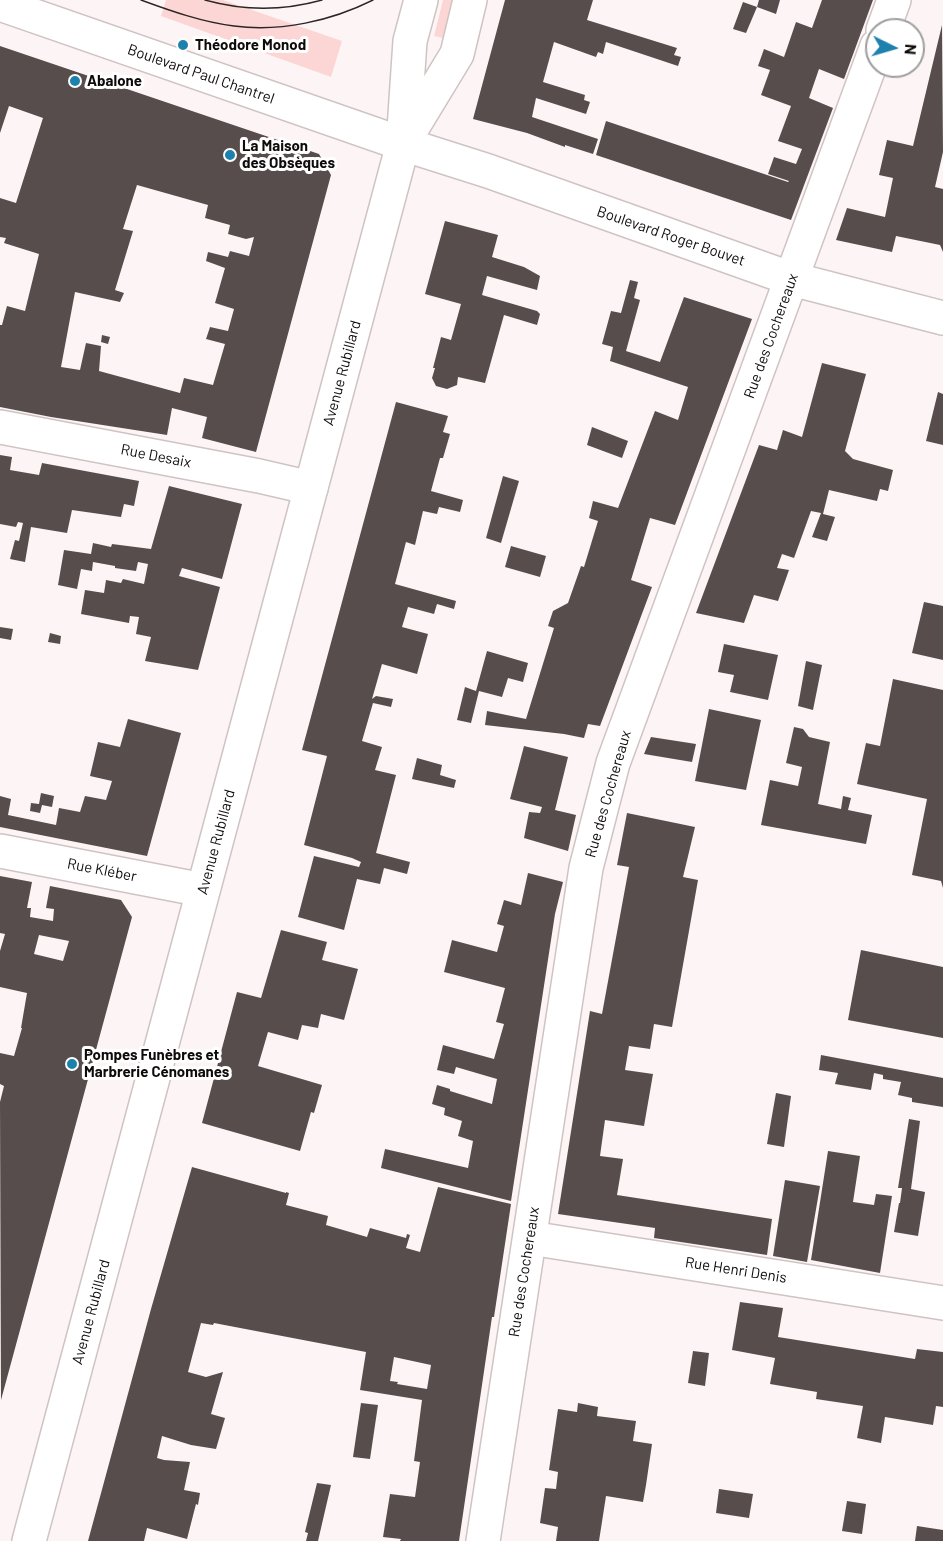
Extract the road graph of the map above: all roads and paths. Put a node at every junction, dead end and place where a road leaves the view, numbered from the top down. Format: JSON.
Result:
{"nodes":[{"id":1,"x":421,"y":0,"type":"edge"},
{"id":2,"x":471,"y":0,"type":"edge"},
{"id":3,"x":894,"y":0,"type":"edge"},
{"id":4,"x":0,"y":4,"type":"edge"},
{"id":5,"x":887,"y":18,"type":"edge"},
{"id":6,"x":865,"y":78,"type":"edge"},
{"id":7,"x":403,"y":144,"type":"junction"},
{"id":8,"x":792,"y":279,"type":"junction"},
{"id":9,"x":943,"y":318,"type":"edge"},
{"id":10,"x":0,"y":427,"type":"edge"},
{"id":11,"x":311,"y":488,"type":"junction"},
{"id":12,"x":0,"y":851,"type":"edge"},
{"id":13,"x":203,"y":890,"type":"junction"},
{"id":14,"x":530,"y":1238,"type":"junction"},
{"id":15,"x":943,"y":1303,"type":"edge"},
{"id":16,"x":29,"y":1541,"type":"edge"},
{"id":17,"x":483,"y":1541,"type":"edge"}],
"edges":[{"from":1,"to":7,"type":"street","name":"Avenue Rubillard"},
{"from":2,"to":7,"type":"street","name":"Avenue Rubillard"},
{"from":3,"to":5,"type":"street"},
{"from":4,"to":7,"type":"street","name":"Boulevard Paul Chantrel"},
{"from":6,"to":8,"type":"street","name":"Rue des Cochereaux"},
{"from":7,"to":8,"type":"street","name":"Boulevard Roger Bouvet"},
{"from":7,"to":11,"type":"street","name":"Avenue Rubillard"},
{"from":8,"to":9,"type":"street","name":"Boulevard Roger Bouvet"},
{"from":8,"to":14,"type":"street","name":"Rue des Cochereaux"},
{"from":10,"to":11,"type":"street","name":"Rue Desaix"},
{"from":11,"to":13,"type":"street","name":"Avenue Rubillard"},
{"from":12,"to":13,"type":"street","name":"Rue Kléber"},
{"from":13,"to":16,"type":"street","name":"Avenue Rubillard"},
{"from":14,"to":15,"type":"street","name":"Rue Henri Denis"},
{"from":14,"to":17,"type":"street","name":"Rue des Cochereaux"}]}
